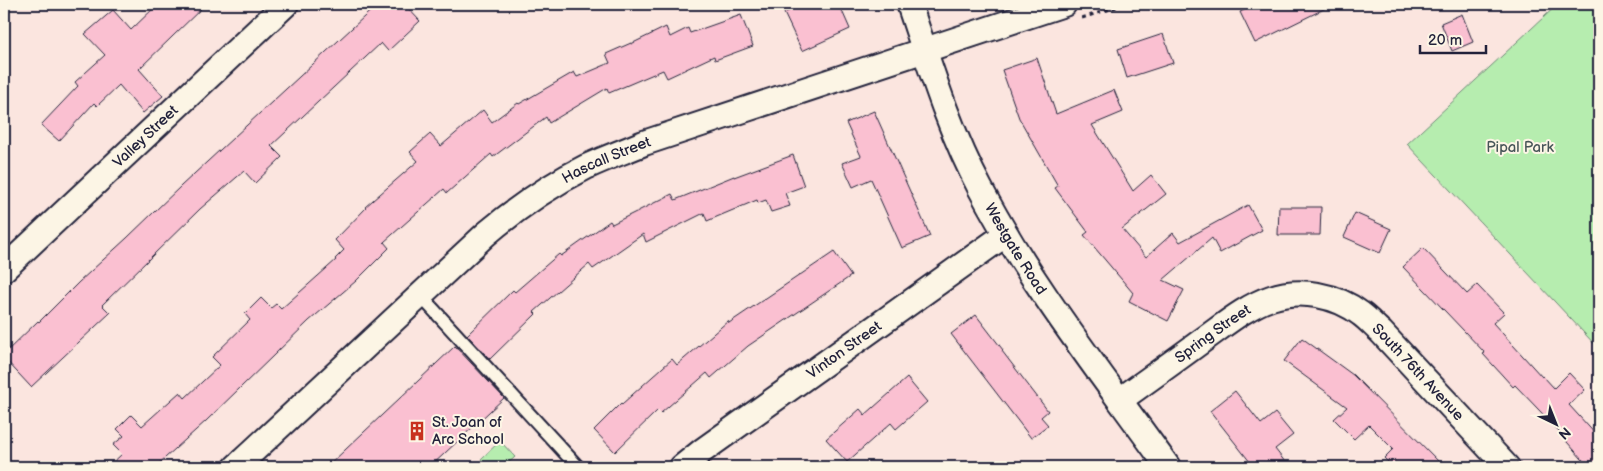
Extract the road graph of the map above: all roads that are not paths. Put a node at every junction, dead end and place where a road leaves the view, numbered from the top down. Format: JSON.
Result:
{"nodes":[{"id":1,"x":286,"y":4,"type":"edge"},
{"id":2,"x":909,"y":4,"type":"edge"},
{"id":3,"x":1064,"y":4,"type":"edge"},
{"id":4,"x":924,"y":50,"type":"junction"},
{"id":5,"x":1006,"y":234,"type":"junction"},
{"id":6,"x":4,"y":269,"type":"edge"},
{"id":7,"x":420,"y":295,"type":"junction"},
{"id":8,"x":1316,"y":295,"type":"joint"},
{"id":9,"x":1120,"y":400,"type":"junction"},
{"id":10,"x":236,"y":467,"type":"edge"},
{"id":11,"x":578,"y":467,"type":"edge"},
{"id":12,"x":682,"y":467,"type":"edge"},
{"id":13,"x":1168,"y":467,"type":"edge"},
{"id":14,"x":1507,"y":467,"type":"edge"}],
"edges":[{"from":1,"to":6,"type":"street","name":"Valley Street"},
{"from":2,"to":4,"type":"street","name":"Westgate Road"},
{"from":3,"to":4,"type":"street","name":"Hascall Street"},
{"from":4,"to":5,"type":"street","name":"Westgate Road"},
{"from":4,"to":7,"type":"street","name":"Hascall Street"},
{"from":5,"to":9,"type":"street","name":"Westgate Road"},
{"from":5,"to":12,"type":"street","name":"Vinton Street"},
{"from":7,"to":10,"type":"street","name":"Hascall Street"},
{"from":7,"to":11,"type":"lane"},
{"from":8,"to":9,"type":"street","name":"Spring Street"},
{"from":8,"to":14,"type":"street","name":"South 76th Avenue"},
{"from":9,"to":13,"type":"street","name":"Westgate Road"}]}
